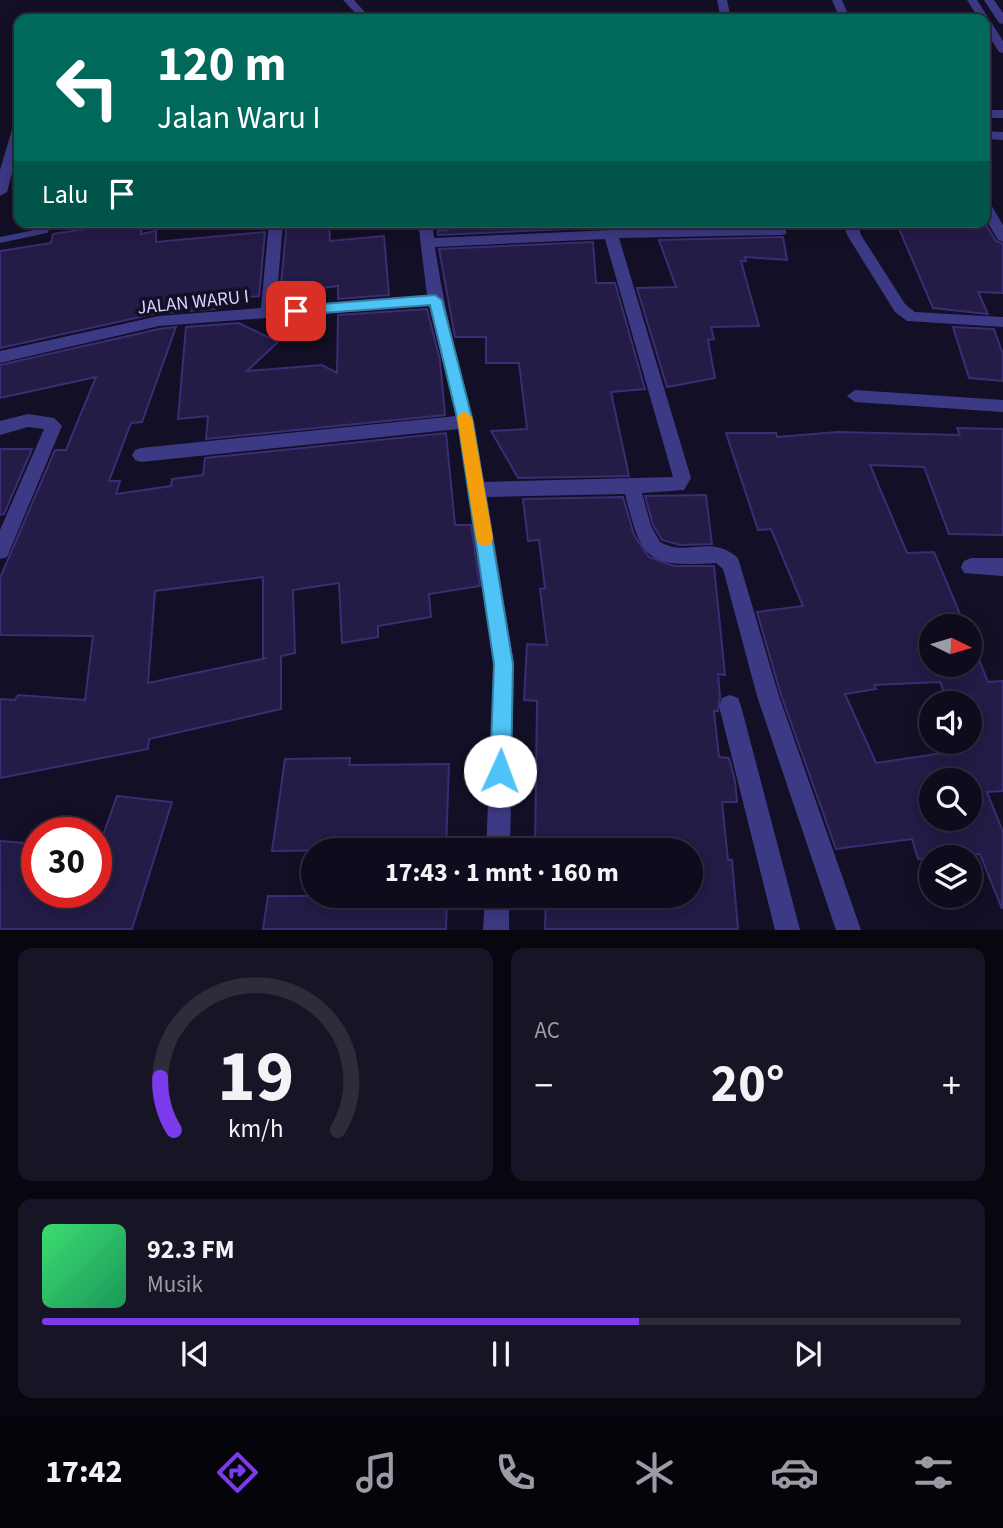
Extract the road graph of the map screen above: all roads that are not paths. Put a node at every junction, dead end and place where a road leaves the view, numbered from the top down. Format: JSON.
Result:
{"nodes":[{"id":1,"x":348,"y":0,"type":"edge"},
{"id":2,"x":989,"y":0,"type":"edge"},
{"id":3,"x":361,"y":14,"type":"edge"},
{"id":4,"x":1003,"y":21,"type":"edge"},
{"id":5,"x":990,"y":28,"type":"edge"},
{"id":6,"x":1003,"y":50,"type":"edge"},
{"id":7,"x":14,"y":144,"type":"edge"},
{"id":8,"x":9,"y":162,"type":"edge"},
{"id":9,"x":0,"y":192,"type":"edge"},
{"id":10,"x":990,"y":215,"type":"edge"},
{"id":11,"x":275,"y":228,"type":"edge"},
{"id":12,"x":426,"y":228,"type":"edge"},
{"id":13,"x":702,"y":228,"type":"edge"},
{"id":14,"x":733,"y":228,"type":"edge"},
{"id":15,"x":852,"y":228,"type":"edge"},
{"id":16,"x":44,"y":231,"type":"dead end"},
{"id":17,"x":781,"y":231,"type":"dead end"},
{"id":18,"x":611,"y":234,"type":"junction"},
{"id":19,"x":1003,"y":237,"type":"edge"},
{"id":20,"x":0,"y":240,"type":"edge"},
{"id":21,"x":428,"y":243,"type":"junction"},
{"id":22,"x":435,"y":300,"type":"junction"},
{"id":23,"x":268,"y":313,"type":"junction"},
{"id":24,"x":1003,"y":322,"type":"edge"},
{"id":25,"x":0,"y":357,"type":"edge"},
{"id":26,"x":855,"y":396,"type":"dead end"},
{"id":27,"x":1003,"y":406,"type":"edge"},
{"id":28,"x":466,"y":422,"type":"junction"},
{"id":29,"x":0,"y":428,"type":"edge"},
{"id":30,"x":141,"y":455,"type":"dead end"},
{"id":31,"x":631,"y":484,"type":"junction"},
{"id":32,"x":477,"y":490,"type":"junction"},
{"id":33,"x":0,"y":551,"type":"edge"},
{"id":34,"x":971,"y":567,"type":"dead end"},
{"id":35,"x":1003,"y":567,"type":"edge"},
{"id":36,"x":730,"y":706,"type":"dead end"},
{"id":37,"x":498,"y":838,"type":"edge"},
{"id":38,"x":497,"y":908,"type":"edge"},
{"id":39,"x":496,"y":929,"type":"edge"},
{"id":40,"x":788,"y":929,"type":"edge"},
{"id":41,"x":849,"y":929,"type":"edge"}],
"edges":[{"from":1,"to":3,"type":"street"},
{"from":2,"to":4,"type":"street"},
{"from":5,"to":6,"type":"street"},
{"from":7,"to":8,"type":"street"},
{"from":8,"to":9,"type":"street"},
{"from":10,"to":19,"type":"street"},
{"from":11,"to":23,"type":"street"},
{"from":12,"to":21,"type":"street"},
{"from":13,"to":18,"type":"street"},
{"from":14,"to":17,"type":"street"},
{"from":15,"to":24,"type":"street"},
{"from":16,"to":20,"type":"lane"},
{"from":18,"to":21,"type":"street"},
{"from":18,"to":31,"type":"street"},
{"from":21,"to":22,"type":"street"},
{"from":22,"to":23,"type":"street","name":"JALAN WARU I"},
{"from":22,"to":28,"type":"street"},
{"from":23,"to":25,"type":"street","name":"JALAN WARU I"},
{"from":26,"to":27,"type":"street"},
{"from":28,"to":30,"type":"street"},
{"from":28,"to":32,"type":"street"},
{"from":29,"to":33,"type":"street"},
{"from":31,"to":32,"type":"street"},
{"from":31,"to":41,"type":"street"},
{"from":32,"to":37,"type":"street"},
{"from":34,"to":35,"type":"street"},
{"from":36,"to":40,"type":"street"},
{"from":38,"to":39,"type":"street"}]}
